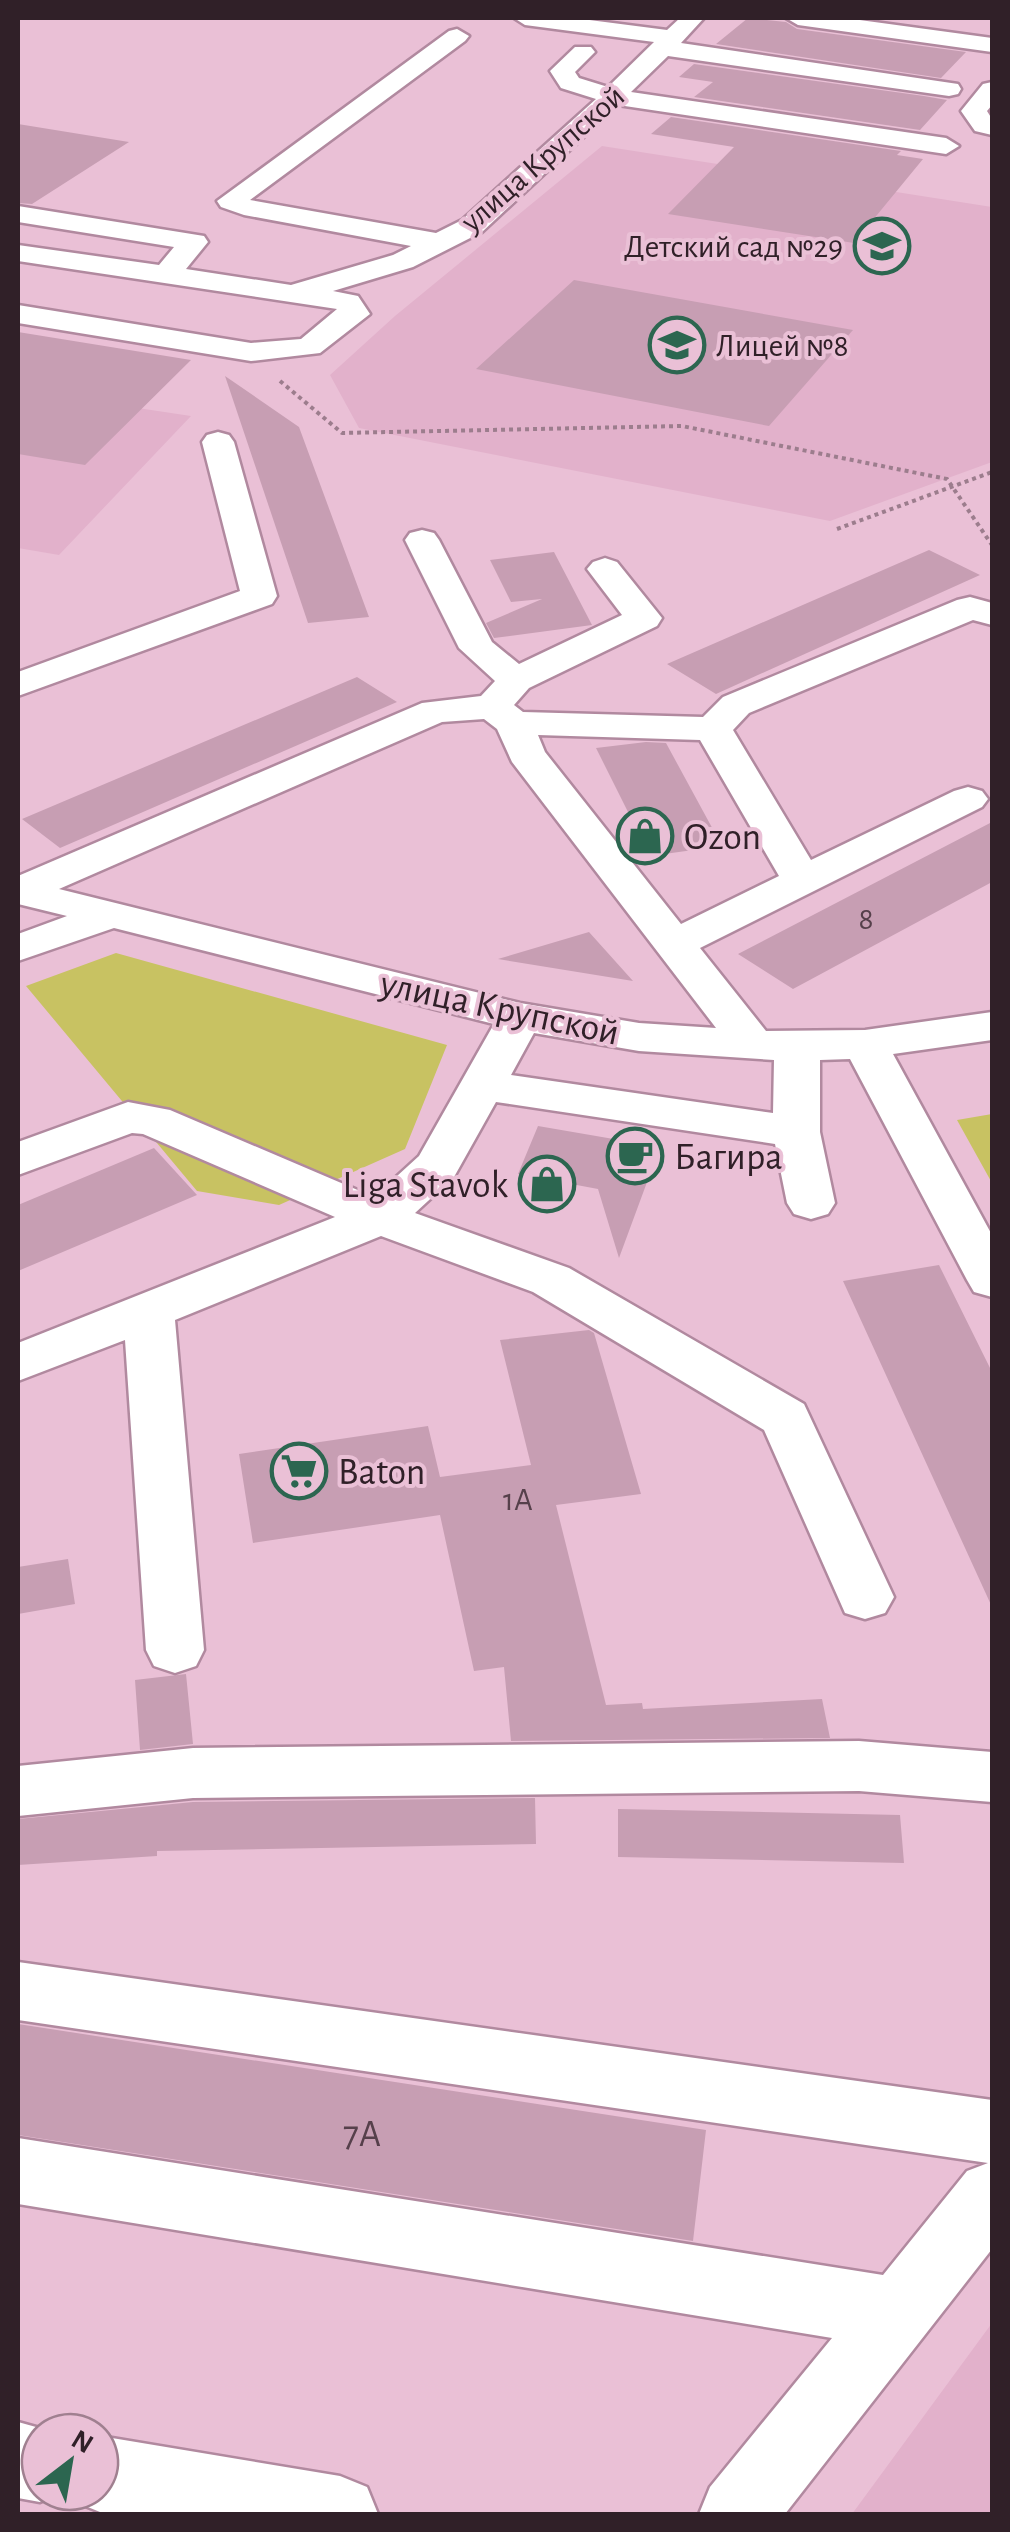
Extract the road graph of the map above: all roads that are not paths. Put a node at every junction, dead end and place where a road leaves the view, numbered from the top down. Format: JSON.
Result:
{"nodes":[{"id":1,"x":525,"y":18,"type":"edge"},
{"id":2,"x":798,"y":18,"type":"edge"},
{"id":3,"x":677,"y":28,"type":"edge"},
{"id":4,"x":457,"y":36,"type":"dead end"},
{"id":5,"x":992,"y":45,"type":"edge"},
{"id":6,"x":583,"y":52,"type":"dead end"},
{"id":7,"x":949,"y":89,"type":"dead end"},
{"id":8,"x":992,"y":90,"type":"edge"},
{"id":9,"x":612,"y":97,"type":"junction"},
{"id":10,"x":992,"y":127,"type":"edge"},
{"id":11,"x":946,"y":146,"type":"dead end"},
{"id":12,"x":18,"y":214,"type":"edge"},
{"id":13,"x":442,"y":243,"type":"junction"},
{"id":14,"x":18,"y":253,"type":"edge"},
{"id":15,"x":167,"y":274,"type":"junction"},
{"id":16,"x":292,"y":294,"type":"junction"},
{"id":17,"x":18,"y":300,"type":"edge"},
{"id":18,"x":18,"y":313,"type":"edge"},
{"id":19,"x":218,"y":442,"type":"dead end"},
{"id":20,"x":422,"y":540,"type":"dead end"},
{"id":21,"x":605,"y":569,"type":"dead end"},
{"id":22,"x":992,"y":614,"type":"edge"},
{"id":23,"x":18,"y":685,"type":"edge"},
{"id":24,"x":507,"y":703,"type":"junction"},
{"id":25,"x":713,"y":730,"type":"junction"},
{"id":26,"x":968,"y":799,"type":"dead end"},
{"id":27,"x":803,"y":881,"type":"junction"},
{"id":28,"x":18,"y":891,"type":"edge"},
{"id":29,"x":110,"y":914,"type":"junction"},
{"id":30,"x":672,"y":945,"type":"junction"},
{"id":31,"x":18,"y":948,"type":"edge"},
{"id":32,"x":520,"y":1018,"type":"junction"},
{"id":33,"x":992,"y":1026,"type":"edge"},
{"id":34,"x":865,"y":1044,"type":"junction"},
{"id":35,"x":775,"y":1046,"type":"junction"},
{"id":36,"x":481,"y":1085,"type":"junction"},
{"id":37,"x":796,"y":1132,"type":"junction"},
{"id":38,"x":18,"y":1159,"type":"edge"},
{"id":39,"x":811,"y":1203,"type":"dead end"},
{"id":40,"x":380,"y":1218,"type":"junction"},
{"id":41,"x":992,"y":1280,"type":"edge"},
{"id":42,"x":149,"y":1311,"type":"junction"},
{"id":43,"x":18,"y":1363,"type":"edge"},
{"id":44,"x":865,"y":1597,"type":"dead end"},
{"id":45,"x":175,"y":1650,"type":"dead end"},
{"id":46,"x":992,"y":1777,"type":"edge"},
{"id":47,"x":18,"y":1791,"type":"edge"},
{"id":48,"x":18,"y":1990,"type":"edge"},
{"id":49,"x":992,"y":2132,"type":"edge"},
{"id":50,"x":18,"y":2172,"type":"edge"},
{"id":51,"x":992,"y":2195,"type":"edge"},
{"id":52,"x":899,"y":2313,"type":"junction"},
{"id":53,"x":120,"y":2477,"type":"edge"},
{"id":54,"x":340,"y":2514,"type":"edge"},
{"id":55,"x":737,"y":2514,"type":"edge"}],
"edges":[{"from":1,"to":3,"type":"street"},
{"from":2,"to":5,"type":"street"},
{"from":3,"to":7,"type":"street"},
{"from":3,"to":9,"type":"street","name":"улица Крупской"},
{"from":4,"to":13,"type":"street"},
{"from":6,"to":9,"type":"street"},
{"from":8,"to":10,"type":"street"},
{"from":9,"to":11,"type":"street"},
{"from":9,"to":13,"type":"street","name":"улица Крупской"},
{"from":12,"to":15,"type":"street"},
{"from":13,"to":16,"type":"street","name":"улица Крупской"},
{"from":14,"to":15,"type":"street","name":"улица Крупской"},
{"from":15,"to":16,"type":"street","name":"улица Крупской"},
{"from":16,"to":18,"type":"street"},
{"from":17,"to":18,"type":"street"},
{"from":19,"to":23,"type":"street"},
{"from":20,"to":24,"type":"street"},
{"from":21,"to":24,"type":"street"},
{"from":22,"to":25,"type":"street"},
{"from":24,"to":25,"type":"street"},
{"from":24,"to":28,"type":"street"},
{"from":24,"to":30,"type":"street"},
{"from":25,"to":27,"type":"street"},
{"from":26,"to":27,"type":"street"},
{"from":27,"to":30,"type":"street"},
{"from":28,"to":29,"type":"street","name":"улица Крупской"},
{"from":29,"to":31,"type":"street"},
{"from":29,"to":32,"type":"street","name":"улица Крупской"},
{"from":30,"to":35,"type":"street"},
{"from":32,"to":35,"type":"street","name":"улица Крупской"},
{"from":32,"to":36,"type":"street"},
{"from":33,"to":34,"type":"street","name":"улица Крупской"},
{"from":34,"to":35,"type":"street","name":"улица Крупской"},
{"from":34,"to":41,"type":"street"},
{"from":35,"to":37,"type":"street"},
{"from":36,"to":37,"type":"street"},
{"from":36,"to":40,"type":"street"},
{"from":37,"to":39,"type":"street"},
{"from":38,"to":40,"type":"street"},
{"from":40,"to":42,"type":"street"},
{"from":40,"to":44,"type":"street"},
{"from":42,"to":43,"type":"street"},
{"from":42,"to":45,"type":"street"},
{"from":46,"to":47,"type":"street"},
{"from":48,"to":49,"type":"street"},
{"from":50,"to":52,"type":"street"},
{"from":51,"to":52,"type":"street"},
{"from":52,"to":55,"type":"street"},
{"from":53,"to":54,"type":"street"}]}
